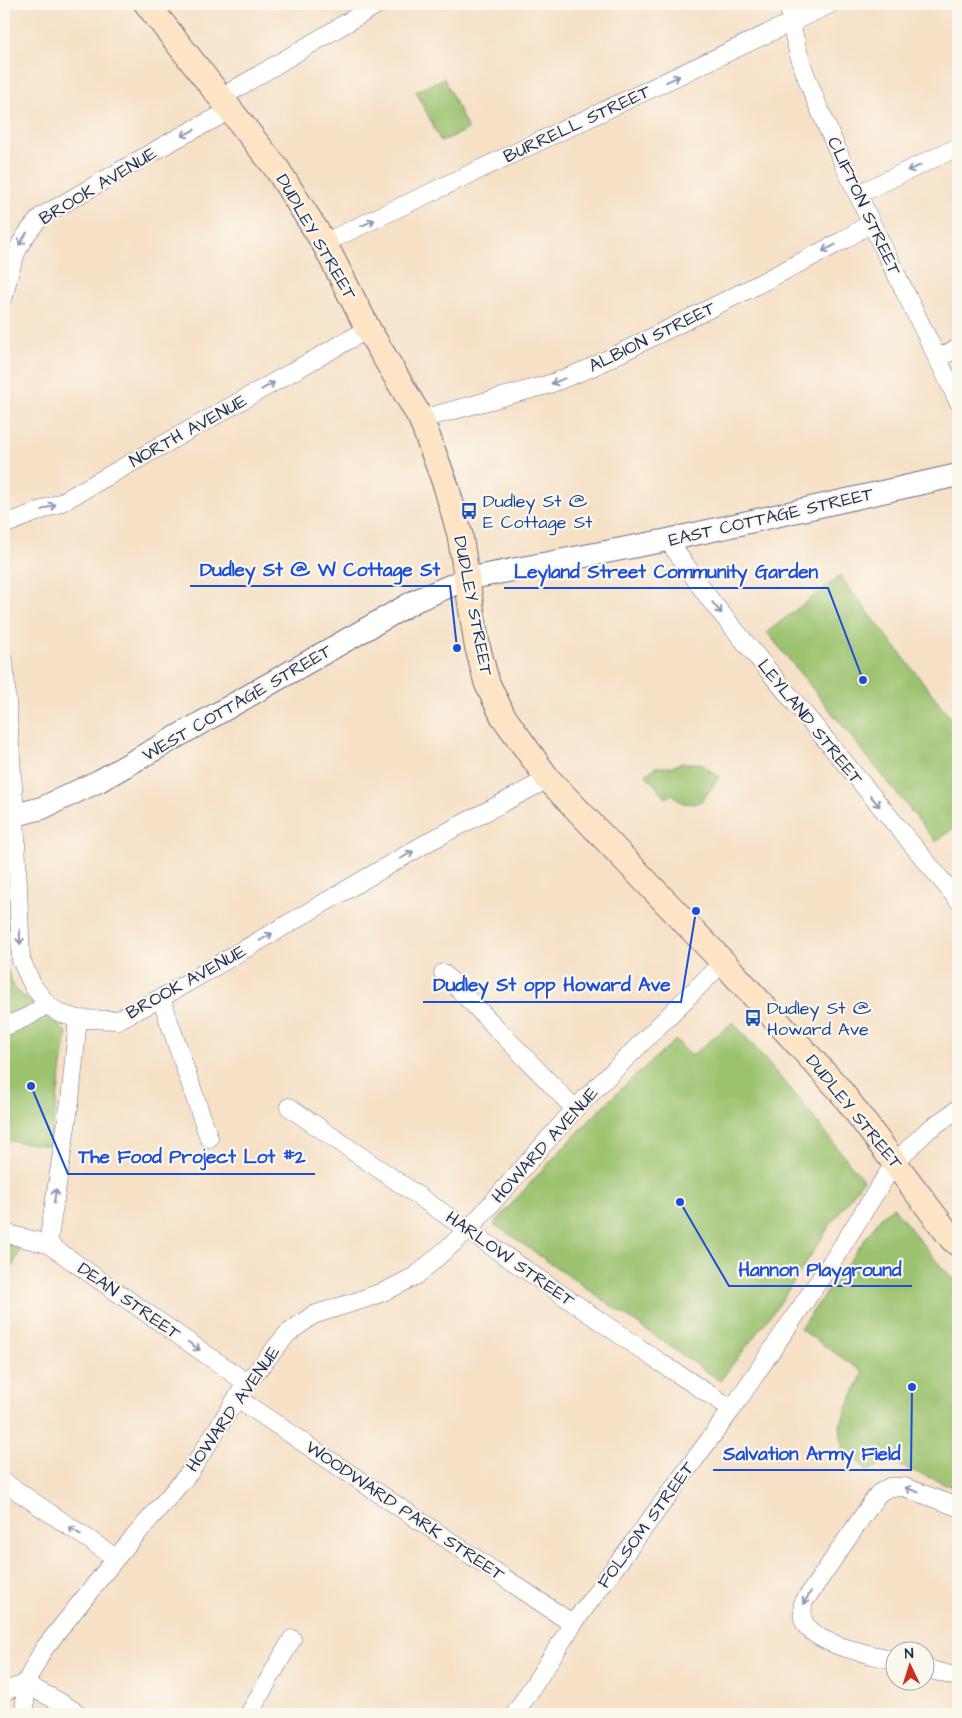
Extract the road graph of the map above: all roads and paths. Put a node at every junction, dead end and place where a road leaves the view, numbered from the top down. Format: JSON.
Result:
{"nodes":[{"id":1,"x":148,"y":4,"type":"edge"},
{"id":2,"x":378,"y":4,"type":"edge"},
{"id":3,"x":789,"y":4,"type":"edge"},
{"id":4,"x":830,"y":4,"type":"edge"},
{"id":5,"x":791,"y":23,"type":"junction"},
{"id":6,"x":226,"y":104,"type":"junction"},
{"id":7,"x":958,"y":147,"type":"edge"},
{"id":8,"x":858,"y":194,"type":"junction"},
{"id":9,"x":871,"y":223,"type":"junction"},
{"id":10,"x":324,"y":244,"type":"junction"},
{"id":11,"x":4,"y":296,"type":"edge"},
{"id":12,"x":368,"y":329,"type":"junction"},
{"id":13,"x":958,"y":348,"type":"edge"},
{"id":14,"x":938,"y":358,"type":"junction"},
{"id":15,"x":958,"y":401,"type":"edge"},
{"id":16,"x":421,"y":419,"type":"junction"},
{"id":17,"x":958,"y":475,"type":"edge"},
{"id":18,"x":4,"y":525,"type":"edge"},
{"id":19,"x":668,"y":540,"type":"junction"},
{"id":20,"x":466,"y":579,"type":"junction"},
{"id":21,"x":4,"y":661,"type":"edge"},
{"id":22,"x":548,"y":779,"type":"junction"},
{"id":23,"x":9,"y":817,"type":"edge"},
{"id":24,"x":958,"y":900,"type":"edge"},
{"id":25,"x":723,"y":962,"type":"junction"},
{"id":26,"x":443,"y":974,"type":"dead end"},
{"id":27,"x":161,"y":998,"type":"junction"},
{"id":28,"x":47,"y":1004,"type":"junction"},
{"id":29,"x":78,"y":1019,"type":"junction"},
{"id":30,"x":4,"y":1027,"type":"edge"},
{"id":31,"x":289,"y":1107,"type":"dead end"},
{"id":32,"x":576,"y":1109,"type":"junction"},
{"id":33,"x":958,"y":1109,"type":"edge"},
{"id":34,"x":209,"y":1138,"type":"dead end"},
{"id":35,"x":895,"y":1162,"type":"junction"},
{"id":36,"x":468,"y":1230,"type":"junction"},
{"id":37,"x":4,"y":1233,"type":"edge"},
{"id":38,"x":48,"y":1244,"type":"junction"},
{"id":39,"x":958,"y":1244,"type":"edge"},
{"id":40,"x":247,"y":1383,"type":"junction"},
{"id":41,"x":236,"y":1398,"type":"junction"},
{"id":42,"x":732,"y":1409,"type":"junction"},
{"id":43,"x":4,"y":1482,"type":"edge"},
{"id":44,"x":958,"y":1507,"type":"edge"},
{"id":45,"x":116,"y":1558,"type":"junction"},
{"id":46,"x":573,"y":1624,"type":"junction"},
{"id":47,"x":292,"y":1639,"type":"dead end"},
{"id":48,"x":884,"y":1657,"type":"edge"},
{"id":49,"x":934,"y":1671,"type":"edge"},
{"id":50,"x":958,"y":1677,"type":"edge"},
{"id":51,"x":25,"y":1684,"type":"junction"},
{"id":52,"x":4,"y":1691,"type":"edge"},
{"id":53,"x":25,"y":1714,"type":"edge"},
{"id":54,"x":79,"y":1714,"type":"edge"},
{"id":55,"x":249,"y":1714,"type":"edge"},
{"id":56,"x":515,"y":1714,"type":"edge"}],
"edges":[{"from":1,"to":6,"type":"main road","name":"DUDLEY STREET"},
{"from":2,"to":6,"type":"street","name":"BROOK AVENUE"},
{"from":3,"to":5,"type":"street","name":"CLIFTON STREET"},
{"from":4,"to":5,"type":"street","name":"BURRELL STREET"},
{"from":5,"to":8,"type":"street","name":"CLIFTON STREET"},
{"from":10,"to":5,"type":"street","name":"BURRELL STREET","one_way":true},
{"from":6,"to":10,"type":"main road","name":"DUDLEY STREET"},
{"from":6,"to":11,"type":"street","name":"BROOK AVENUE","one_way":true},
{"from":7,"to":8,"type":"street","one_way":true},
{"from":8,"to":9,"type":"street","name":"CLIFTON STREET"},
{"from":9,"to":14,"type":"street","name":"CLIFTON STREET"},
{"from":9,"to":16,"type":"street","name":"ALBION STREET","one_way":true},
{"from":10,"to":12,"type":"main road","name":"DUDLEY STREET"},
{"from":12,"to":16,"type":"main road","name":"DUDLEY STREET"},
{"from":18,"to":12,"type":"street","name":"NORTH AVENUE","one_way":true},
{"from":13,"to":14,"type":"street"},
{"from":14,"to":15,"type":"street","name":"CLIFTON STREET"},
{"from":16,"to":20,"type":"main road","name":"DUDLEY STREET"},
{"from":17,"to":19,"type":"street","name":"EAST COTTAGE STREET"},
{"from":19,"to":20,"type":"street","name":"EAST COTTAGE STREET"},
{"from":19,"to":24,"type":"street","name":"LEYLAND STREET","one_way":true},
{"from":20,"to":22,"type":"main road","name":"DUDLEY STREET"},
{"from":20,"to":23,"type":"street","name":"WEST COTTAGE STREET"},
{"from":21,"to":23,"type":"street","name":"BROOK AVENUE"},
{"from":22,"to":25,"type":"main road","name":"DUDLEY STREET"},
{"from":27,"to":22,"type":"street","name":"BROOK AVENUE","one_way":true},
{"from":23,"to":28,"type":"street","name":"BROOK AVENUE","one_way":true},
{"from":25,"to":32,"type":"street","name":"HOWARD AVENUE"},
{"from":25,"to":35,"type":"main road","name":"DUDLEY STREET"},
{"from":26,"to":32,"type":"street"},
{"from":27,"to":29,"type":"street","name":"BROOK AVENUE"},
{"from":27,"to":34,"type":"street"},
{"from":28,"to":29,"type":"street","name":"BROOK AVENUE"},
{"from":28,"to":30,"type":"street"},
{"from":38,"to":29,"type":"street","one_way":true},
{"from":31,"to":36,"type":"street","name":"HARLOW STREET"},
{"from":32,"to":36,"type":"street","name":"HOWARD AVENUE"},
{"from":33,"to":35,"type":"street","name":"FOLSOM STREET"},
{"from":35,"to":39,"type":"main road","name":"DUDLEY STREET"},
{"from":35,"to":42,"type":"street","name":"FOLSOM STREET"},
{"from":36,"to":40,"type":"street","name":"HOWARD AVENUE"},
{"from":36,"to":42,"type":"street","name":"HARLOW STREET"},
{"from":37,"to":38,"type":"street","name":"DEAN STREET"},
{"from":38,"to":40,"type":"street","name":"DEAN STREET","one_way":true},
{"from":40,"to":41,"type":"street","name":"HOWARD AVENUE"},
{"from":41,"to":45,"type":"street","name":"HOWARD AVENUE"},
{"from":41,"to":46,"type":"street","name":"WOODWARD PARK STREET"},
{"from":42,"to":46,"type":"street","name":"FOLSOM STREET"},
{"from":45,"to":43,"type":"street","one_way":true},
{"from":44,"to":48,"type":"street","one_way":true},
{"from":45,"to":51,"type":"street","name":"HOWARD AVENUE"},
{"from":46,"to":56,"type":"street","name":"FOLSOM STREET"},
{"from":47,"to":55,"type":"street"},
{"from":49,"to":50,"type":"street"},
{"from":51,"to":52,"type":"street"},
{"from":51,"to":53,"type":"street","name":"HOWARD AVENUE"},
{"from":51,"to":54,"type":"street"}]}
